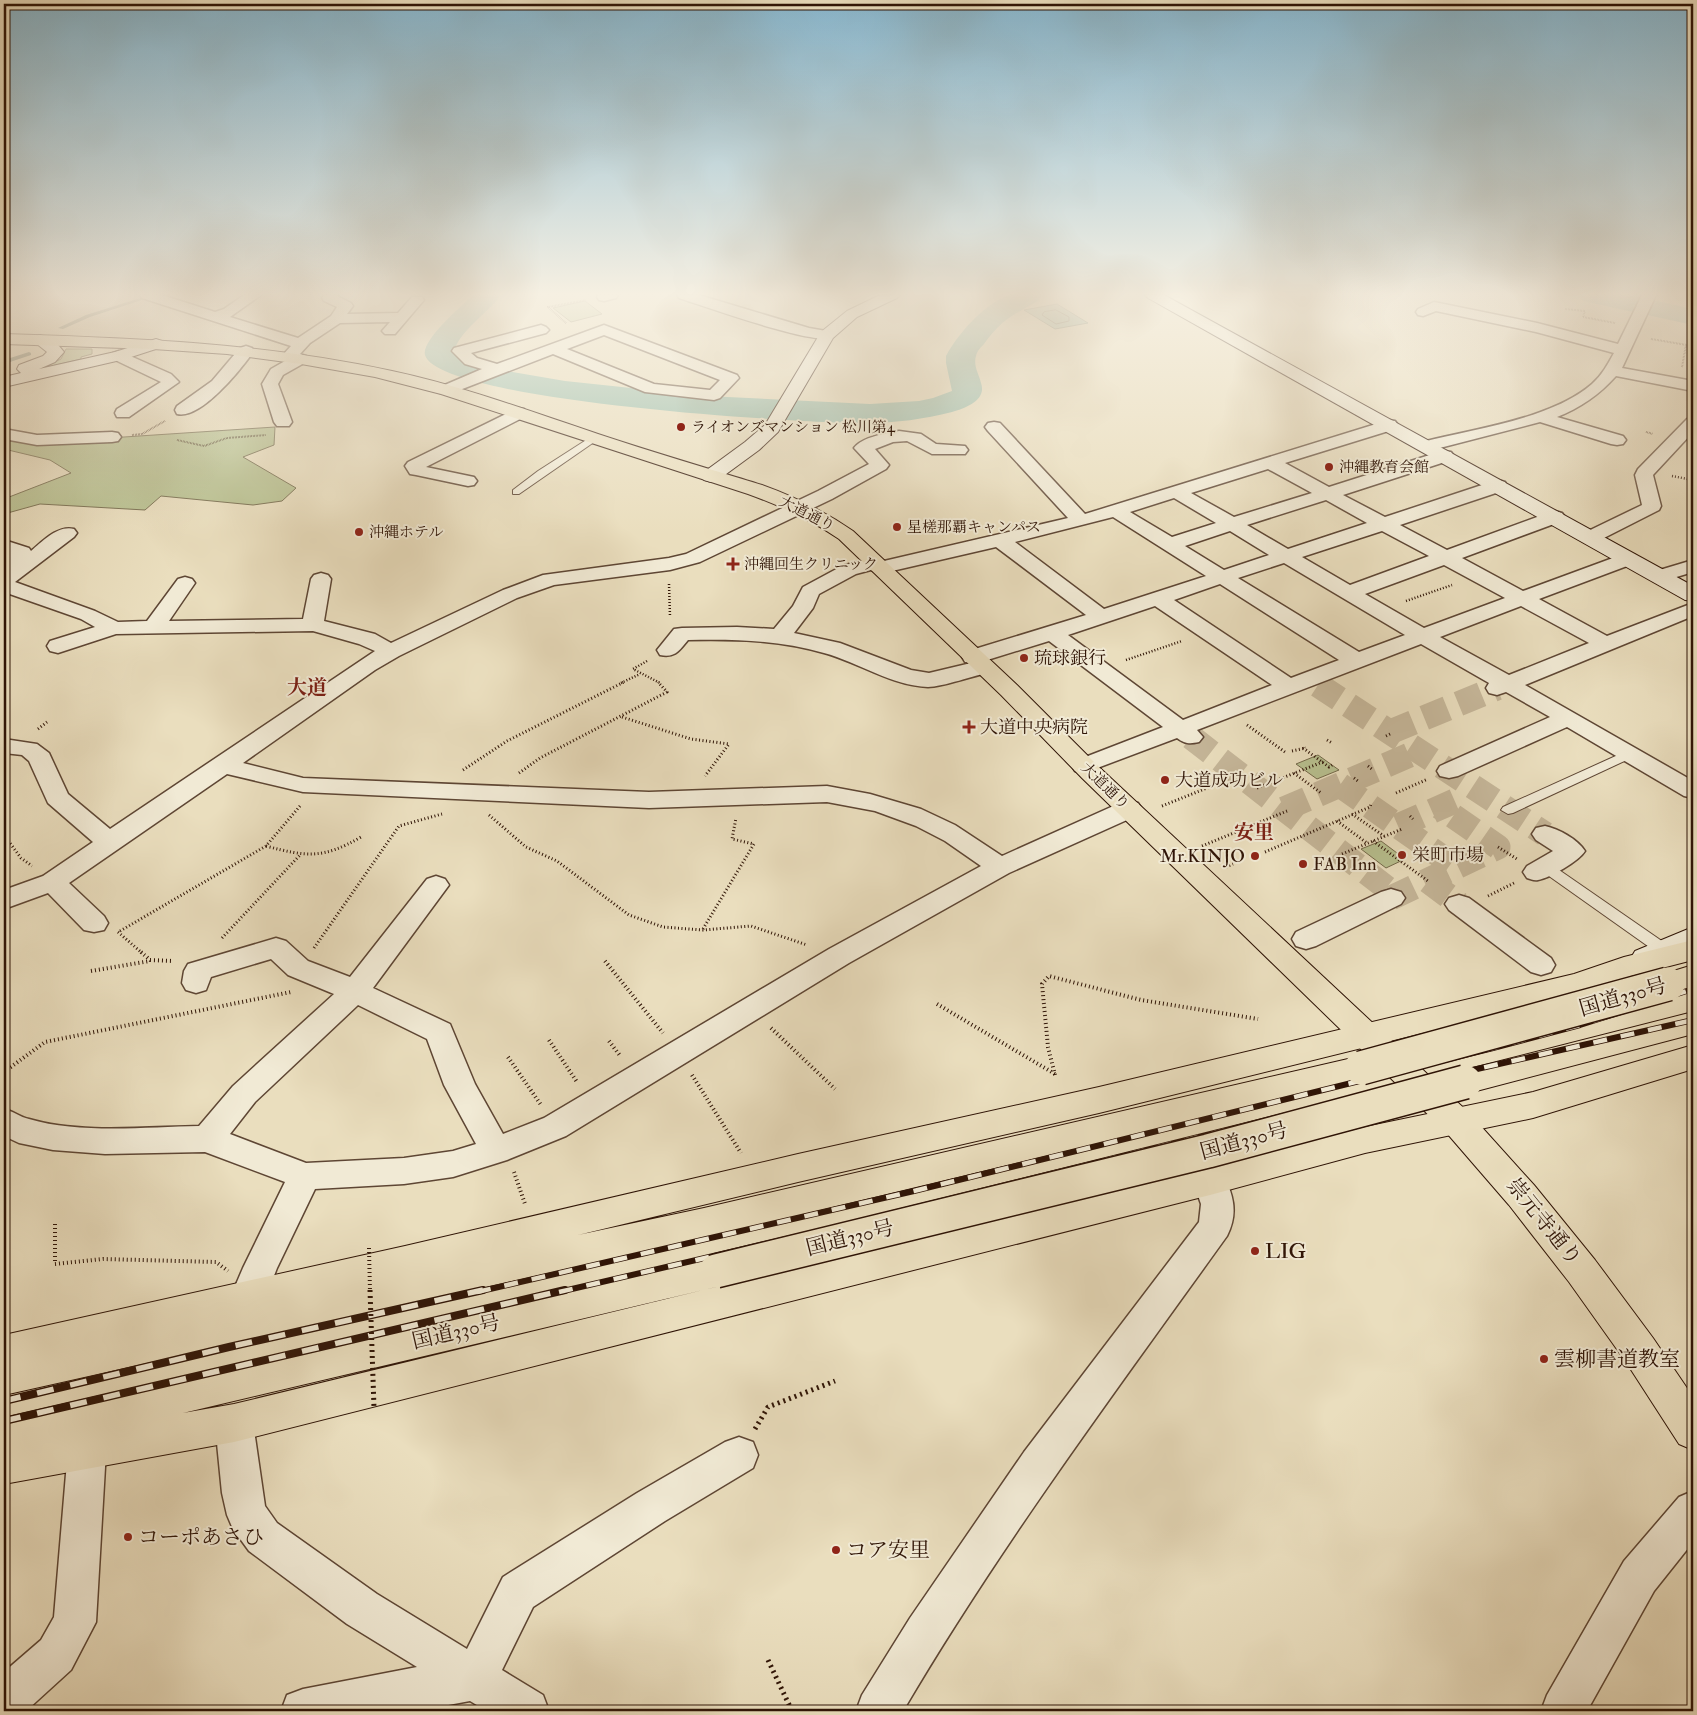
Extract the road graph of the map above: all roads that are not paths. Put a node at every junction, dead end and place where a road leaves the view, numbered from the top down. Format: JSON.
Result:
{"nodes":[{"id":1,"x":35,"y":375,"type":"edge"},
{"id":2,"x":161,"y":375,"type":"edge"},
{"id":3,"x":230,"y":375,"type":"edge"},
{"id":4,"x":275,"y":375,"type":"edge"},
{"id":5,"x":384,"y":375,"type":"edge"},
{"id":6,"x":481,"y":375,"type":"edge"},
{"id":7,"x":617,"y":375,"type":"edge"},
{"id":8,"x":723,"y":375,"type":"edge"},
{"id":9,"x":803,"y":375,"type":"edge"},
{"id":10,"x":1298,"y":375,"type":"edge"},
{"id":11,"x":1609,"y":375,"type":"edge"},
{"id":12,"x":1634,"y":375,"type":"edge"},
{"id":13,"x":670,"y":379,"type":"dead end"},
{"id":14,"x":4,"y":382,"type":"edge"},
{"id":15,"x":1693,"y":386,"type":"edge"},
{"id":16,"x":446,"y":390,"type":"junction"},
{"id":17,"x":714,"y":395,"type":"junction"},
{"id":18,"x":183,"y":410,"type":"road end"},
{"id":19,"x":124,"y":413,"type":"dead end"},
{"id":20,"x":518,"y":413,"type":"junction"},
{"id":21,"x":1540,"y":416,"type":"junction"},
{"id":22,"x":283,"y":422,"type":"road end"},
{"id":23,"x":1693,"y":423,"type":"edge"},
{"id":24,"x":1389,"y":425,"type":"junction"},
{"id":25,"x":994,"y":427,"type":"dead end"},
{"id":26,"x":4,"y":434,"type":"edge"},
{"id":27,"x":112,"y":436,"type":"road end"},
{"id":28,"x":594,"y":438,"type":"junction"},
{"id":29,"x":1616,"y":440,"type":"dead end"},
{"id":30,"x":1428,"y":446,"type":"junction"},
{"id":31,"x":958,"y":450,"type":"dead end"},
{"id":32,"x":1445,"y":456,"type":"junction"},
{"id":33,"x":1269,"y":462,"type":"junction"},
{"id":34,"x":1647,"y":469,"type":"junction"},
{"id":35,"x":1669,"y":475,"type":"road end"},
{"id":36,"x":711,"y":476,"type":"junction"},
{"id":37,"x":468,"y":481,"type":"dead end"},
{"id":38,"x":1498,"y":486,"type":"junction"},
{"id":39,"x":1175,"y":491,"type":"junction"},
{"id":40,"x":516,"y":492,"type":"dead end"},
{"id":41,"x":1327,"y":494,"type":"junction"},
{"id":42,"x":799,"y":507,"type":"junction"},
{"id":43,"x":1116,"y":511,"type":"junction"},
{"id":44,"x":1555,"y":517,"type":"junction"},
{"id":45,"x":1081,"y":521,"type":"junction"},
{"id":46,"x":1232,"y":524,"type":"junction"},
{"id":47,"x":1383,"y":524,"type":"junction"},
{"id":48,"x":67,"y":533,"type":"dead end"},
{"id":49,"x":1591,"y":537,"type":"junction"},
{"id":50,"x":998,"y":540,"type":"junction"},
{"id":51,"x":1170,"y":544,"type":"junction"},
{"id":52,"x":4,"y":546,"type":"edge"},
{"id":53,"x":1286,"y":555,"type":"junction"},
{"id":54,"x":1446,"y":556,"type":"junction"},
{"id":55,"x":1628,"y":559,"type":"junction"},
{"id":56,"x":877,"y":566,"type":"junction"},
{"id":57,"x":1693,"y":566,"type":"edge"},
{"id":58,"x":4,"y":567,"type":"edge"},
{"id":59,"x":1660,"y":576,"type":"junction"},
{"id":60,"x":1222,"y":577,"type":"junction"},
{"id":61,"x":321,"y":579,"type":"dead end"},
{"id":62,"x":4,"y":581,"type":"edge"},
{"id":63,"x":185,"y":583,"type":"dead end"},
{"id":64,"x":4,"y":585,"type":"edge"},
{"id":65,"x":1348,"y":593,"type":"junction"},
{"id":66,"x":1158,"y":598,"type":"junction"},
{"id":67,"x":1522,"y":599,"type":"junction"},
{"id":68,"x":1689,"y":608,"type":"edge"},
{"id":69,"x":1102,"y":617,"type":"junction"},
{"id":70,"x":313,"y":625,"type":"junction"},
{"id":71,"x":154,"y":627,"type":"junction"},
{"id":72,"x":114,"y":628,"type":"junction"},
{"id":73,"x":1052,"y":634,"type":"junction"},
{"id":74,"x":780,"y":636,"type":"junction"},
{"id":75,"x":1422,"y":636,"type":"junction"},
{"id":76,"x":1606,"y":644,"type":"junction"},
{"id":77,"x":58,"y":646,"type":"dead end"},
{"id":78,"x":668,"y":650,"type":"road end"},
{"id":79,"x":391,"y":651,"type":"junction"},
{"id":80,"x":1357,"y":661,"type":"junction"},
{"id":81,"x":978,"y":662,"type":"junction"},
{"id":82,"x":1305,"y":684,"type":"junction"},
{"id":83,"x":1502,"y":686,"type":"junction"},
{"id":84,"x":1568,"y":718,"type":"junction"},
{"id":85,"x":1186,"y":733,"type":"junction"},
{"id":86,"x":4,"y":746,"type":"edge"},
{"id":87,"x":1629,"y":754,"type":"junction"},
{"id":88,"x":222,"y":765,"type":"junction"},
{"id":89,"x":1084,"y":766,"type":"junction"},
{"id":90,"x":1449,"y":771,"type":"road end"},
{"id":91,"x":1693,"y":791,"type":"edge"},
{"id":92,"x":1129,"y":809,"type":"junction"},
{"id":93,"x":1508,"y":810,"type":"dead end"},
{"id":94,"x":1545,"y":834,"type":"tunnel mouth"},
{"id":95,"x":109,"y":842,"type":"junction"},
{"id":96,"x":1000,"y":867,"type":"junction"},
{"id":97,"x":1540,"y":869,"type":"joint"},
{"id":98,"x":52,"y":882,"type":"junction"},
{"id":99,"x":436,"y":885,"type":"dead end"},
{"id":100,"x":1390,"y":898,"type":"tunnel mouth"},
{"id":101,"x":4,"y":900,"type":"edge"},
{"id":102,"x":1461,"y":905,"type":"tunnel mouth"},
{"id":103,"x":108,"y":927,"type":"road end"},
{"id":104,"x":1693,"y":937,"type":"edge"},
{"id":105,"x":1306,"y":939,"type":"dead end"},
{"id":106,"x":1664,"y":950,"type":"junction"},
{"id":107,"x":1693,"y":950,"type":"edge"},
{"id":108,"x":1541,"y":965,"type":"dead end"},
{"id":109,"x":1624,"y":967,"type":"junction"},
{"id":110,"x":1681,"y":980,"type":"edge"},
{"id":111,"x":196,"y":984,"type":"dead end"},
{"id":112,"x":346,"y":987,"type":"junction"},
{"id":113,"x":1693,"y":1023,"type":"edge"},
{"id":114,"x":1367,"y":1036,"type":"junction"},
{"id":115,"x":1693,"y":1058,"type":"edge"},
{"id":116,"x":4,"y":1121,"type":"edge"},
{"id":117,"x":1457,"y":1122,"type":"junction"},
{"id":118,"x":207,"y":1139,"type":"junction"},
{"id":119,"x":501,"y":1150,"type":"junction"},
{"id":120,"x":305,"y":1176,"type":"junction"},
{"id":121,"x":1210,"y":1181,"type":"junction"},
{"id":122,"x":240,"y":1285,"type":"junction"},
{"id":123,"x":4,"y":1352,"type":"edge"},
{"id":124,"x":4,"y":1377,"type":"edge"},
{"id":125,"x":234,"y":1423,"type":"junction"},
{"id":126,"x":1693,"y":1431,"type":"edge"},
{"id":127,"x":4,"y":1437,"type":"edge"},
{"id":128,"x":87,"y":1450,"type":"junction"},
{"id":129,"x":739,"y":1455,"type":"road end"},
{"id":130,"x":4,"y":1465,"type":"edge"},
{"id":131,"x":1693,"y":1511,"type":"edge"},
{"id":132,"x":475,"y":1678,"type":"junction"},
{"id":133,"x":4,"y":1701,"type":"edge"},
{"id":134,"x":302,"y":1711,"type":"edge"},
{"id":135,"x":527,"y":1711,"type":"edge"},
{"id":136,"x":878,"y":1711,"type":"edge"},
{"id":137,"x":1563,"y":1711,"type":"edge"}],
"edges":[{"from":1,"to":14,"type":"street"},
{"from":2,"to":19,"type":"street"},
{"from":3,"to":18,"type":"street"},
{"from":4,"to":22,"type":"street"},
{"from":5,"to":16,"type":"main road","name":"大道通り"},
{"from":6,"to":16,"type":"street"},
{"from":7,"to":17,"type":"street"},
{"from":8,"to":17,"type":"street"},
{"from":9,"to":36,"type":"street"},
{"from":10,"to":24,"type":"street"},
{"from":11,"to":21,"type":"street"},
{"from":12,"to":15,"type":"street"},
{"from":13,"to":17,"type":"street"},
{"from":16,"to":20,"type":"main road","name":"大道通り"},
{"from":20,"to":28,"type":"main road","name":"大道通り"},
{"from":20,"to":37,"type":"street"},
{"from":21,"to":29,"type":"street"},
{"from":21,"to":30,"type":"street"},
{"from":23,"to":34,"type":"street"},
{"from":24,"to":30,"type":"street"},
{"from":24,"to":33,"type":"street"},
{"from":25,"to":45,"type":"street"},
{"from":26,"to":27,"type":"street"},
{"from":28,"to":36,"type":"main road","name":"大道通り"},
{"from":28,"to":40,"type":"lane"},
{"from":30,"to":32,"type":"street"},
{"from":31,"to":42,"type":"street"},
{"from":32,"to":38,"type":"street"},
{"from":32,"to":41,"type":"street"},
{"from":33,"to":39,"type":"street"},
{"from":33,"to":41,"type":"street"},
{"from":34,"to":35,"type":"street"},
{"from":34,"to":49,"type":"street"},
{"from":36,"to":42,"type":"main road","name":"大道通り"},
{"from":38,"to":44,"type":"street"},
{"from":38,"to":47,"type":"street"},
{"from":39,"to":43,"type":"street"},
{"from":39,"to":46,"type":"street"},
{"from":41,"to":46,"type":"street"},
{"from":41,"to":47,"type":"street"},
{"from":42,"to":56,"type":"main road","name":"大道通り"},
{"from":42,"to":79,"type":"street"},
{"from":43,"to":45,"type":"street"},
{"from":43,"to":51,"type":"street"},
{"from":44,"to":49,"type":"street"},
{"from":44,"to":54,"type":"street"},
{"from":45,"to":50,"type":"street"},
{"from":46,"to":51,"type":"street"},
{"from":46,"to":53,"type":"street"},
{"from":47,"to":53,"type":"street"},
{"from":47,"to":54,"type":"street"},
{"from":48,"to":62,"type":"street"},
{"from":49,"to":55,"type":"street"},
{"from":50,"to":56,"type":"street"},
{"from":50,"to":69,"type":"street"},
{"from":51,"to":60,"type":"street"},
{"from":52,"to":58,"type":"street"},
{"from":53,"to":60,"type":"street"},
{"from":53,"to":65,"type":"street"},
{"from":54,"to":65,"type":"street"},
{"from":54,"to":67,"type":"street"},
{"from":55,"to":59,"type":"street"},
{"from":55,"to":67,"type":"street"},
{"from":56,"to":74,"type":"street"},
{"from":56,"to":81,"type":"main road","name":"大道通り"},
{"from":57,"to":59,"type":"street"},
{"from":59,"to":68,"type":"street"},
{"from":60,"to":66,"type":"street"},
{"from":60,"to":80,"type":"street"},
{"from":61,"to":70,"type":"street"},
{"from":63,"to":71,"type":"street"},
{"from":64,"to":72,"type":"street"},
{"from":65,"to":75,"type":"street"},
{"from":66,"to":69,"type":"street"},
{"from":66,"to":82,"type":"street"},
{"from":67,"to":75,"type":"street"},
{"from":67,"to":76,"type":"street"},
{"from":68,"to":76,"type":"street"},
{"from":69,"to":73,"type":"street"},
{"from":70,"to":71,"type":"street"},
{"from":70,"to":79,"type":"street"},
{"from":71,"to":72,"type":"street"},
{"from":72,"to":77,"type":"street"},
{"from":73,"to":81,"type":"street"},
{"from":73,"to":85,"type":"street"},
{"from":74,"to":78,"type":"street"},
{"from":74,"to":81,"type":"street"},
{"from":75,"to":80,"type":"street"},
{"from":75,"to":83,"type":"street"},
{"from":76,"to":83,"type":"street"},
{"from":79,"to":88,"type":"street"},
{"from":80,"to":82,"type":"street"},
{"from":81,"to":89,"type":"main road","name":"大道通り"},
{"from":82,"to":85,"type":"street"},
{"from":83,"to":84,"type":"street"},
{"from":84,"to":87,"type":"street"},
{"from":84,"to":90,"type":"street"},
{"from":85,"to":89,"type":"street"},
{"from":86,"to":95,"type":"street"},
{"from":87,"to":91,"type":"street"},
{"from":87,"to":93,"type":"lane"},
{"from":88,"to":95,"type":"street"},
{"from":88,"to":96,"type":"street"},
{"from":89,"to":92,"type":"main road","name":"大道通り"},
{"from":92,"to":96,"type":"street"},
{"from":92,"to":114,"type":"main road","name":"大道通り"},
{"from":94,"to":97,"type":"street"},
{"from":95,"to":98,"type":"street"},
{"from":96,"to":119,"type":"street"},
{"from":97,"to":106,"type":"lane"},
{"from":98,"to":101,"type":"street"},
{"from":98,"to":103,"type":"street"},
{"from":99,"to":112,"type":"street"},
{"from":100,"to":105,"type":"street"},
{"from":102,"to":108,"type":"street"},
{"from":104,"to":106,"type":"street"},
{"from":106,"to":109,"type":"street"},
{"from":107,"to":109,"type":"main road"},
{"from":109,"to":114,"type":"main road"},
{"from":110,"to":124,"type":"main road","name":"国道330号","bridge":true},
{"from":111,"to":112,"type":"street"},
{"from":112,"to":118,"type":"street"},
{"from":112,"to":119,"type":"street"},
{"from":113,"to":127,"type":"main road","name":"国道330号","bridge":true},
{"from":114,"to":117,"type":"main road","name":"崇元寺通り"},
{"from":114,"to":122,"type":"main road"},
{"from":115,"to":117,"type":"main road"},
{"from":116,"to":118,"type":"street"},
{"from":117,"to":121,"type":"main road"},
{"from":117,"to":126,"type":"main road","name":"崇元寺通り"},
{"from":118,"to":120,"type":"street"},
{"from":119,"to":120,"type":"street"},
{"from":120,"to":122,"type":"street"},
{"from":121,"to":125,"type":"main road"},
{"from":121,"to":136,"type":"street"},
{"from":122,"to":123,"type":"main road"},
{"from":125,"to":128,"type":"main road"},
{"from":125,"to":132,"type":"street"},
{"from":128,"to":130,"type":"main road"},
{"from":128,"to":133,"type":"street"},
{"from":129,"to":132,"type":"street"},
{"from":131,"to":137,"type":"street"},
{"from":132,"to":134,"type":"street"},
{"from":132,"to":135,"type":"street"}]}
